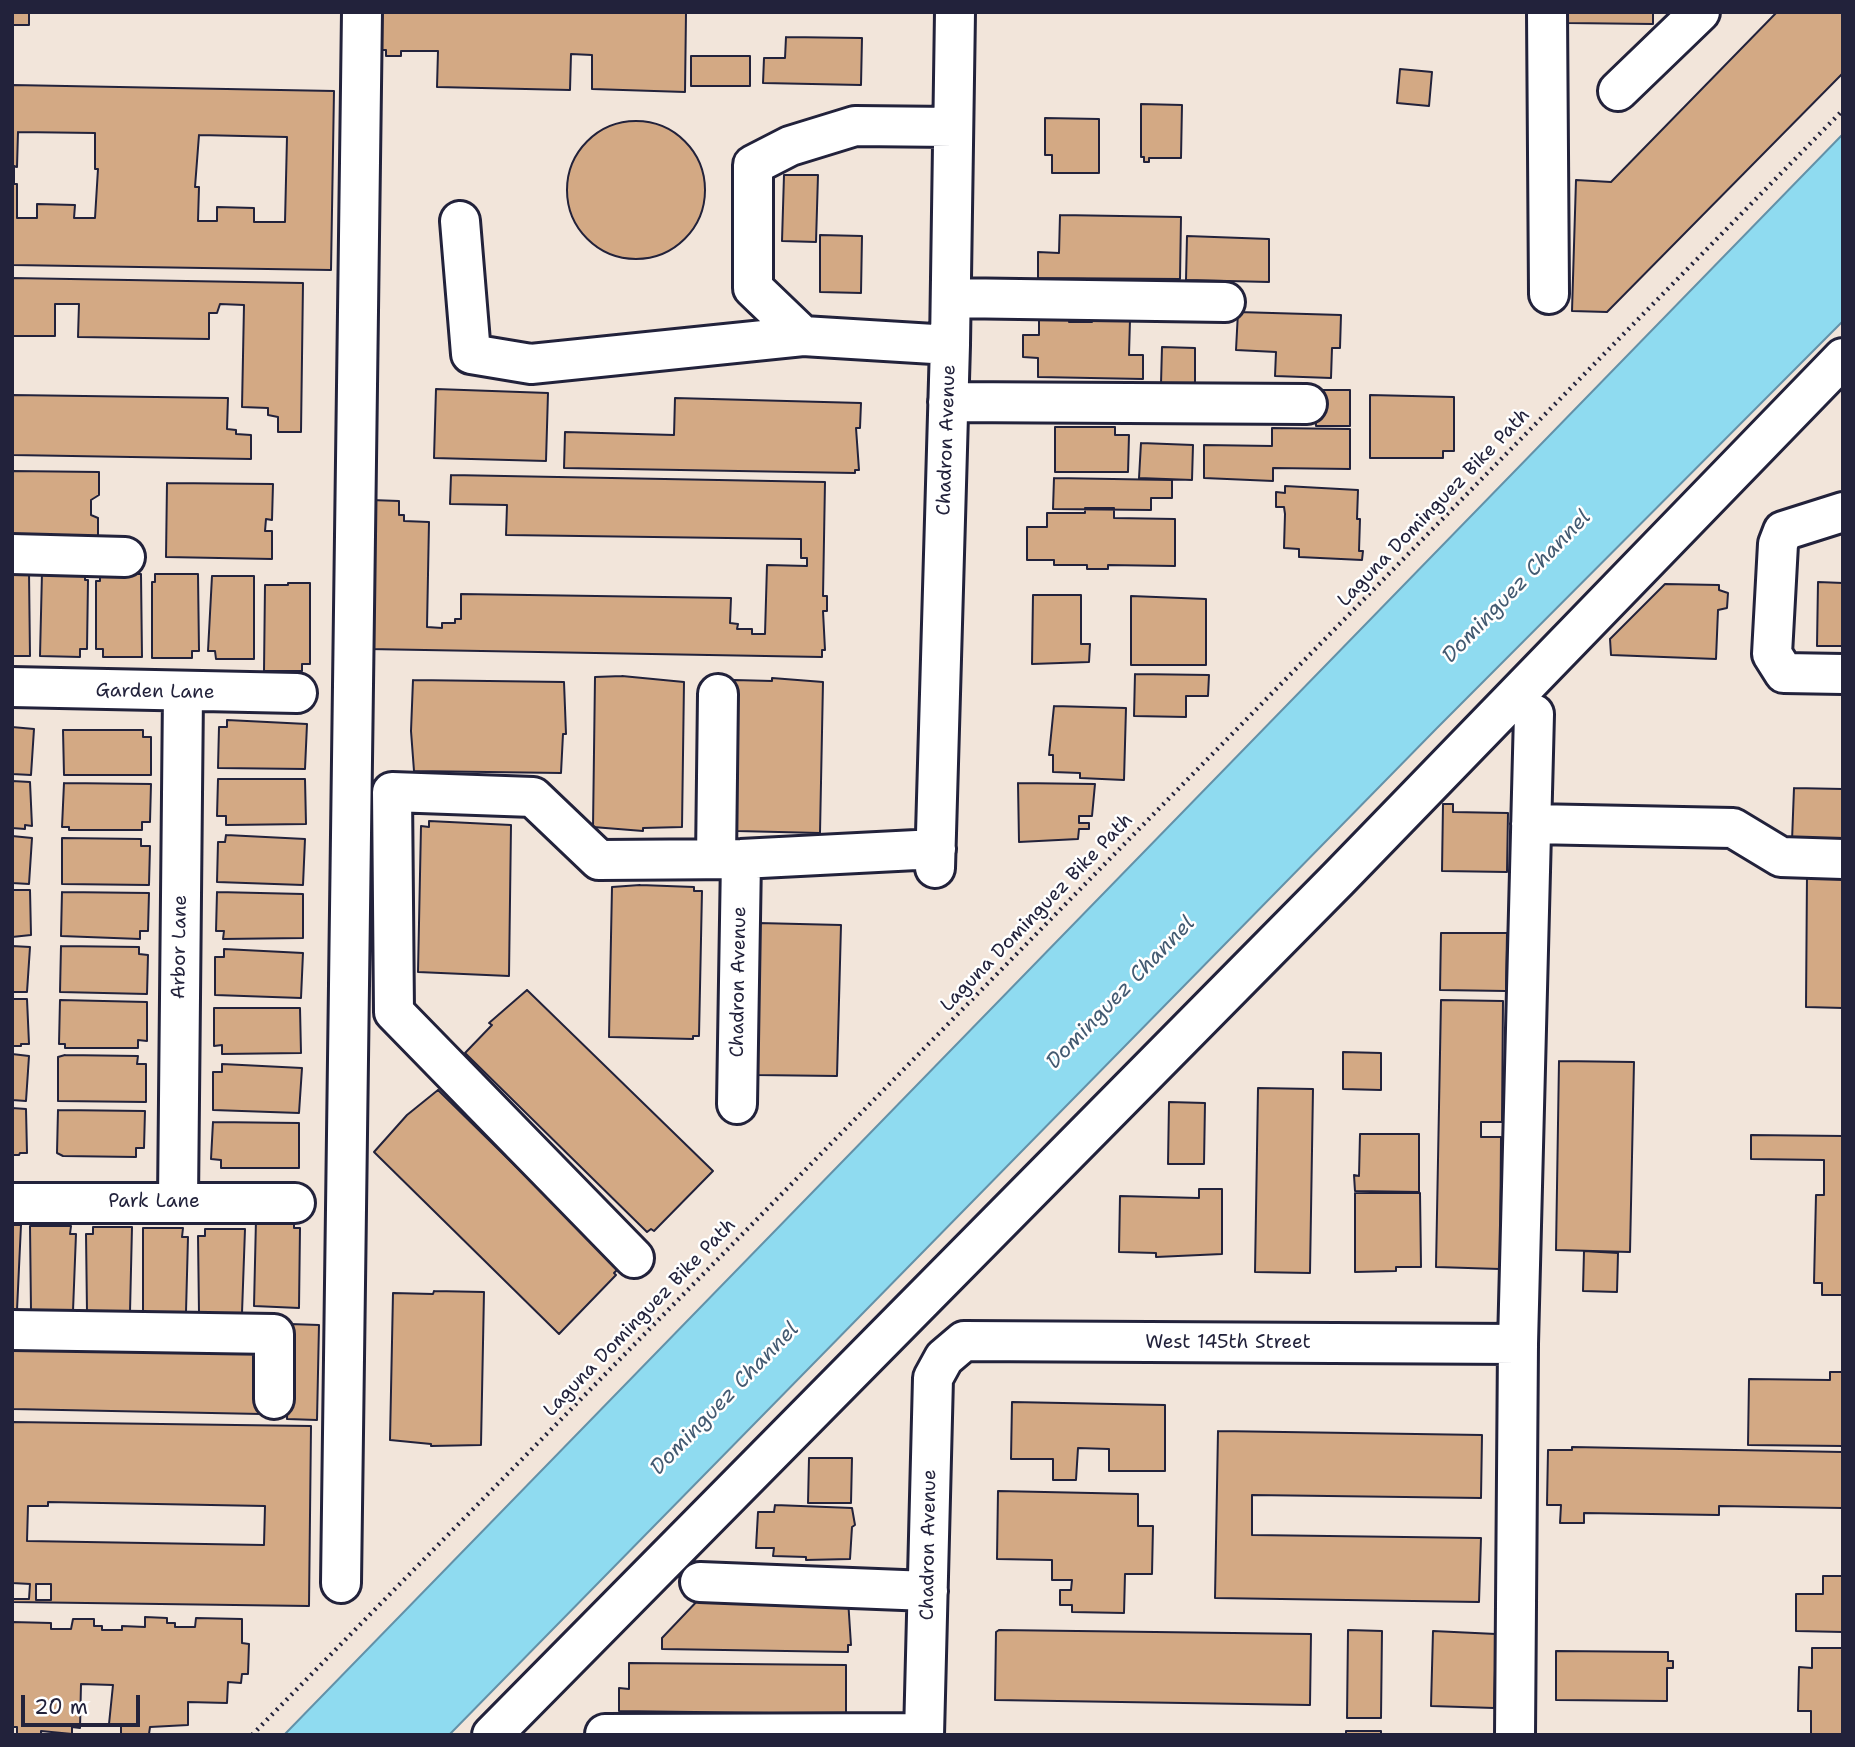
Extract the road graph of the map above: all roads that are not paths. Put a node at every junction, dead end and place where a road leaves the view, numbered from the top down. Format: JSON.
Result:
{"nodes":[{"id":1,"x":362,"y":12,"type":"edge"},
{"id":2,"x":955,"y":12,"type":"edge"},
{"id":3,"x":1547,"y":12,"type":"edge"},
{"id":4,"x":1700,"y":12,"type":"edge"},
{"id":5,"x":1618,"y":91,"type":"dead end"},
{"id":6,"x":953,"y":127,"type":"junction"},
{"id":7,"x":460,"y":220,"type":"dead end"},
{"id":8,"x":1549,"y":294,"type":"dead end"},
{"id":9,"x":951,"y":298,"type":"junction"},
{"id":10,"x":1225,"y":302,"type":"dead end"},
{"id":11,"x":803,"y":336,"type":"junction"},
{"id":12,"x":950,"y":345,"type":"junction"},
{"id":13,"x":1843,"y":358,"type":"edge"},
{"id":14,"x":948,"y":402,"type":"junction"},
{"id":15,"x":1307,"y":404,"type":"dead end"},
{"id":16,"x":1843,"y":512,"type":"edge"},
{"id":17,"x":12,"y":554,"type":"edge"},
{"id":18,"x":125,"y":557,"type":"dead end"},
{"id":19,"x":1843,"y":674,"type":"edge"},
{"id":20,"x":12,"y":687,"type":"edge"},
{"id":21,"x":183,"y":693,"type":"junction"},
{"id":22,"x":297,"y":693,"type":"dead end"},
{"id":23,"x":718,"y":694,"type":"dead end"},
{"id":24,"x":1534,"y":713,"type":"dead end"},
{"id":25,"x":1531,"y":824,"type":"junction"},
{"id":26,"x":728,"y":859,"type":"junction"},
{"id":27,"x":1843,"y":859,"type":"edge"},
{"id":28,"x":737,"y":1104,"type":"dead end"},
{"id":29,"x":178,"y":1201,"type":"junction"},
{"id":30,"x":12,"y":1203,"type":"edge"},
{"id":31,"x":295,"y":1203,"type":"dead end"},
{"id":32,"x":634,"y":1258,"type":"dead end"},
{"id":33,"x":12,"y":1331,"type":"edge"},
{"id":34,"x":1518,"y":1344,"type":"junction"},
{"id":35,"x":944,"y":1358,"type":"joint"},
{"id":36,"x":274,"y":1399,"type":"dead end"},
{"id":37,"x":700,"y":1582,"type":"dead end"},
{"id":38,"x":341,"y":1583,"type":"dead end"},
{"id":39,"x":928,"y":1591,"type":"junction"},
{"id":40,"x":605,"y":1734,"type":"edge"},
{"id":41,"x":924,"y":1734,"type":"edge"},
{"id":42,"x":492,"y":1735,"type":"edge"},
{"id":43,"x":1515,"y":1735,"type":"edge"}],
"edges":[{"from":1,"to":38,"type":"street"},
{"from":2,"to":6,"type":"street","name":"Chadron Avenue"},
{"from":3,"to":8,"type":"street"},
{"from":4,"to":5,"type":"street"},
{"from":6,"to":9,"type":"street","name":"Chadron Avenue"},
{"from":6,"to":11,"type":"street"},
{"from":7,"to":11,"type":"street"},
{"from":9,"to":10,"type":"street"},
{"from":9,"to":12,"type":"street","name":"Chadron Avenue"},
{"from":11,"to":12,"type":"street"},
{"from":12,"to":14,"type":"street","name":"Chadron Avenue"},
{"from":13,"to":42,"type":"street"},
{"from":14,"to":15,"type":"street"},
{"from":14,"to":26,"type":"street","name":"Chadron Avenue"},
{"from":16,"to":19,"type":"street"},
{"from":17,"to":18,"type":"street"},
{"from":20,"to":21,"type":"street","name":"Garden Lane"},
{"from":21,"to":22,"type":"street","name":"Garden Lane"},
{"from":21,"to":29,"type":"street","name":"Arbor Lane"},
{"from":23,"to":26,"type":"street","name":"Chadron Avenue"},
{"from":24,"to":25,"type":"street"},
{"from":25,"to":27,"type":"street"},
{"from":25,"to":34,"type":"street"},
{"from":26,"to":28,"type":"street","name":"Chadron Avenue"},
{"from":26,"to":32,"type":"street"},
{"from":29,"to":30,"type":"street","name":"Park Lane"},
{"from":29,"to":31,"type":"street","name":"Park Lane"},
{"from":33,"to":36,"type":"street"},
{"from":34,"to":35,"type":"street","name":"West 145th Street"},
{"from":34,"to":43,"type":"street"},
{"from":35,"to":39,"type":"street","name":"Chadron Avenue"},
{"from":37,"to":39,"type":"street"},
{"from":39,"to":41,"type":"street","name":"Chadron Avenue"},
{"from":40,"to":41,"type":"street"}]}
